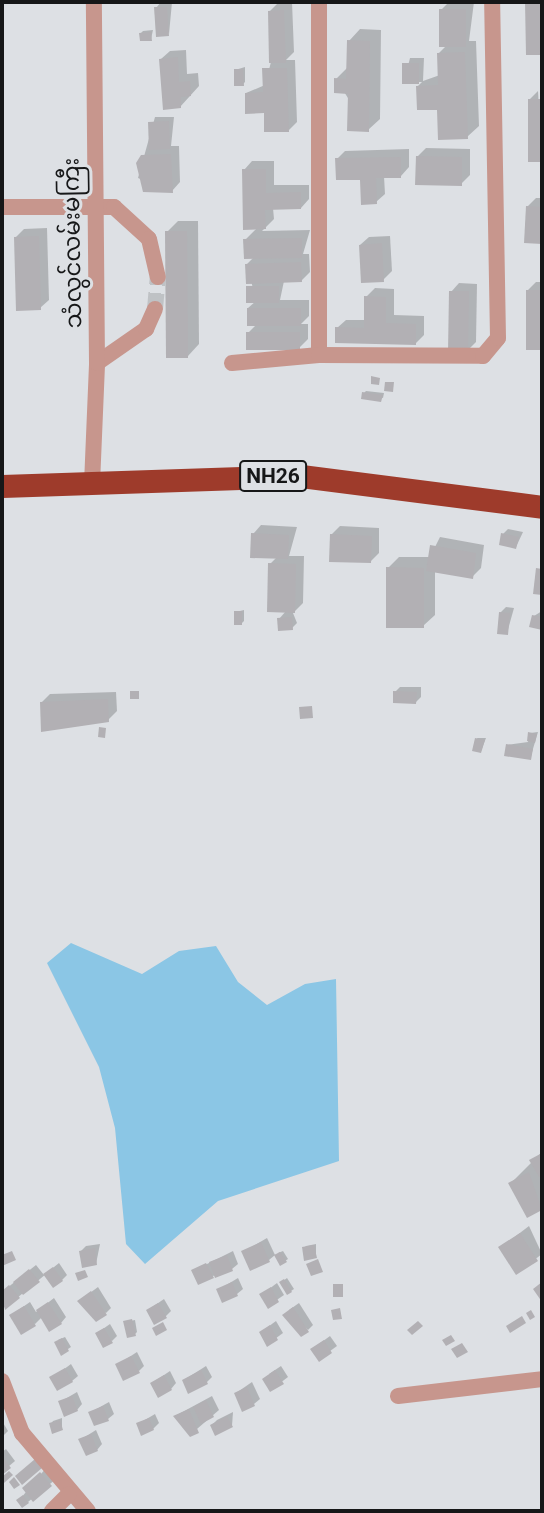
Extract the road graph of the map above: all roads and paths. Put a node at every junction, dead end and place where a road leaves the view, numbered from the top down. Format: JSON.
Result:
{"nodes":[{"id":1,"x":94,"y":2,"type":"edge"},
{"id":2,"x":319,"y":2,"type":"edge"},
{"id":3,"x":492,"y":2,"type":"edge"},
{"id":4,"x":2,"y":206,"type":"edge"},
{"id":5,"x":94,"y":207,"type":"junction"},
{"id":6,"x":158,"y":277,"type":"tunnel mouth"},
{"id":7,"x":155,"y":309,"type":"tunnel mouth"},
{"id":8,"x":319,"y":355,"type":"junction"},
{"id":9,"x":97,"y":363,"type":"junction"},
{"id":10,"x":232,"y":363,"type":"dead end"},
{"id":11,"x":92,"y":484,"type":"junction"},
{"id":12,"x":2,"y":485,"type":"edge"},
{"id":13,"x":542,"y":507,"type":"edge"},
{"id":14,"x":542,"y":1379,"type":"edge"},
{"id":15,"x":2,"y":1381,"type":"edge"},
{"id":16,"x":398,"y":1396,"type":"dead end"},
{"id":17,"x":69,"y":1494,"type":"junction"},
{"id":18,"x":52,"y":1511,"type":"edge"},
{"id":19,"x":88,"y":1511,"type":"edge"}],
"edges":[{"from":1,"to":5,"type":"street","name":"သံလွင်လမ်းမကြီး"},
{"from":2,"to":8,"type":"street"},
{"from":3,"to":8,"type":"street"},
{"from":4,"to":5,"type":"street"},
{"from":5,"to":6,"type":"street"},
{"from":5,"to":9,"type":"street","name":"သံလွင်လမ်းမကြီး"},
{"from":7,"to":9,"type":"street"},
{"from":8,"to":10,"type":"street"},
{"from":9,"to":11,"type":"street","name":"သံလွင်လမ်းမကြီး"},
{"from":11,"to":12,"type":"highway","number":"NH26"},
{"from":11,"to":13,"type":"highway","number":"NH26"},
{"from":14,"to":16,"type":"street"},
{"from":15,"to":17,"type":"street"},
{"from":17,"to":18,"type":"street"},
{"from":17,"to":19,"type":"street"}]}
